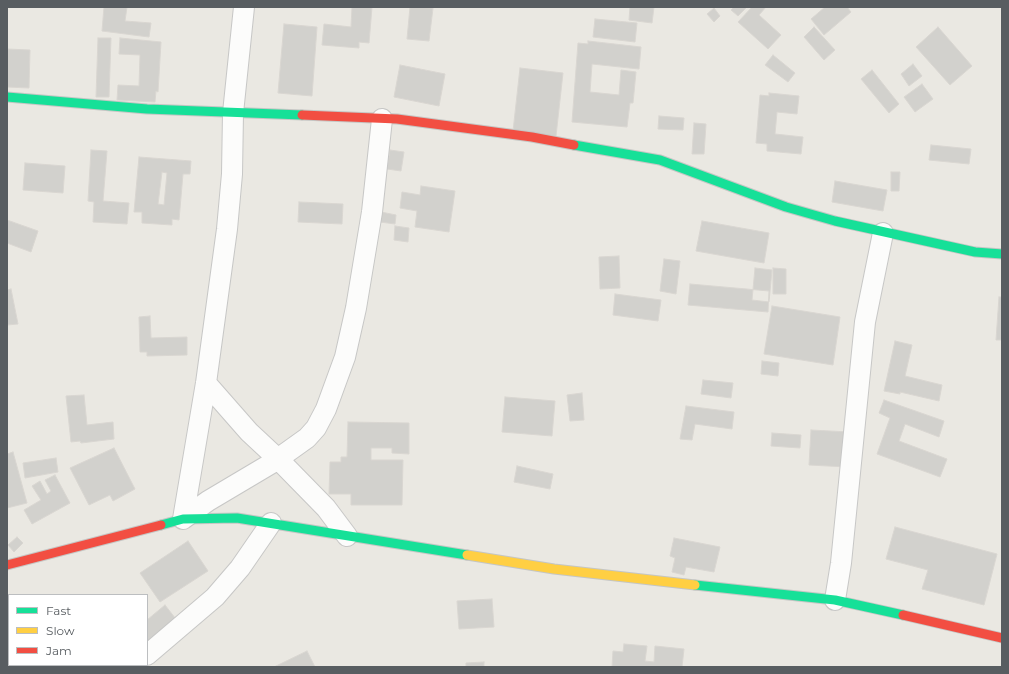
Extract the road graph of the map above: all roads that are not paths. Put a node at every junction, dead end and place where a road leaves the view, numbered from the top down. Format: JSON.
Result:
{"nodes":[{"id":1,"x":244,"y":7,"type":"edge"},
{"id":2,"x":7,"y":97,"type":"edge"},
{"id":3,"x":232,"y":113,"type":"junction"},
{"id":4,"x":382,"y":119,"type":"junction"},
{"id":5,"x":883,"y":233,"type":"junction"},
{"id":6,"x":1002,"y":254,"type":"edge"},
{"id":7,"x":206,"y":383,"type":"junction"},
{"id":8,"x":278,"y":459,"type":"junction"},
{"id":9,"x":183,"y":519,"type":"junction"},
{"id":10,"x":271,"y":523,"type":"junction"},
{"id":11,"x":347,"y":536,"type":"junction"},
{"id":12,"x":7,"y":565,"type":"edge"},
{"id":13,"x":835,"y":600,"type":"junction"},
{"id":14,"x":1002,"y":638,"type":"edge"},
{"id":15,"x":148,"y":654,"type":"edge"}],
"edges":[{"from":1,"to":3,"type":"street"},
{"from":2,"to":3,"type":"street"},
{"from":3,"to":4,"type":"street"},
{"from":3,"to":7,"type":"street"},
{"from":4,"to":5,"type":"street"},
{"from":4,"to":8,"type":"street"},
{"from":5,"to":6,"type":"street"},
{"from":5,"to":13,"type":"street"},
{"from":7,"to":8,"type":"street"},
{"from":7,"to":9,"type":"street"},
{"from":8,"to":9,"type":"street"},
{"from":8,"to":11,"type":"street"},
{"from":9,"to":10,"type":"street"},
{"from":9,"to":12,"type":"street"},
{"from":10,"to":11,"type":"street"},
{"from":10,"to":15,"type":"street"},
{"from":11,"to":13,"type":"street"},
{"from":13,"to":14,"type":"street"}]}
